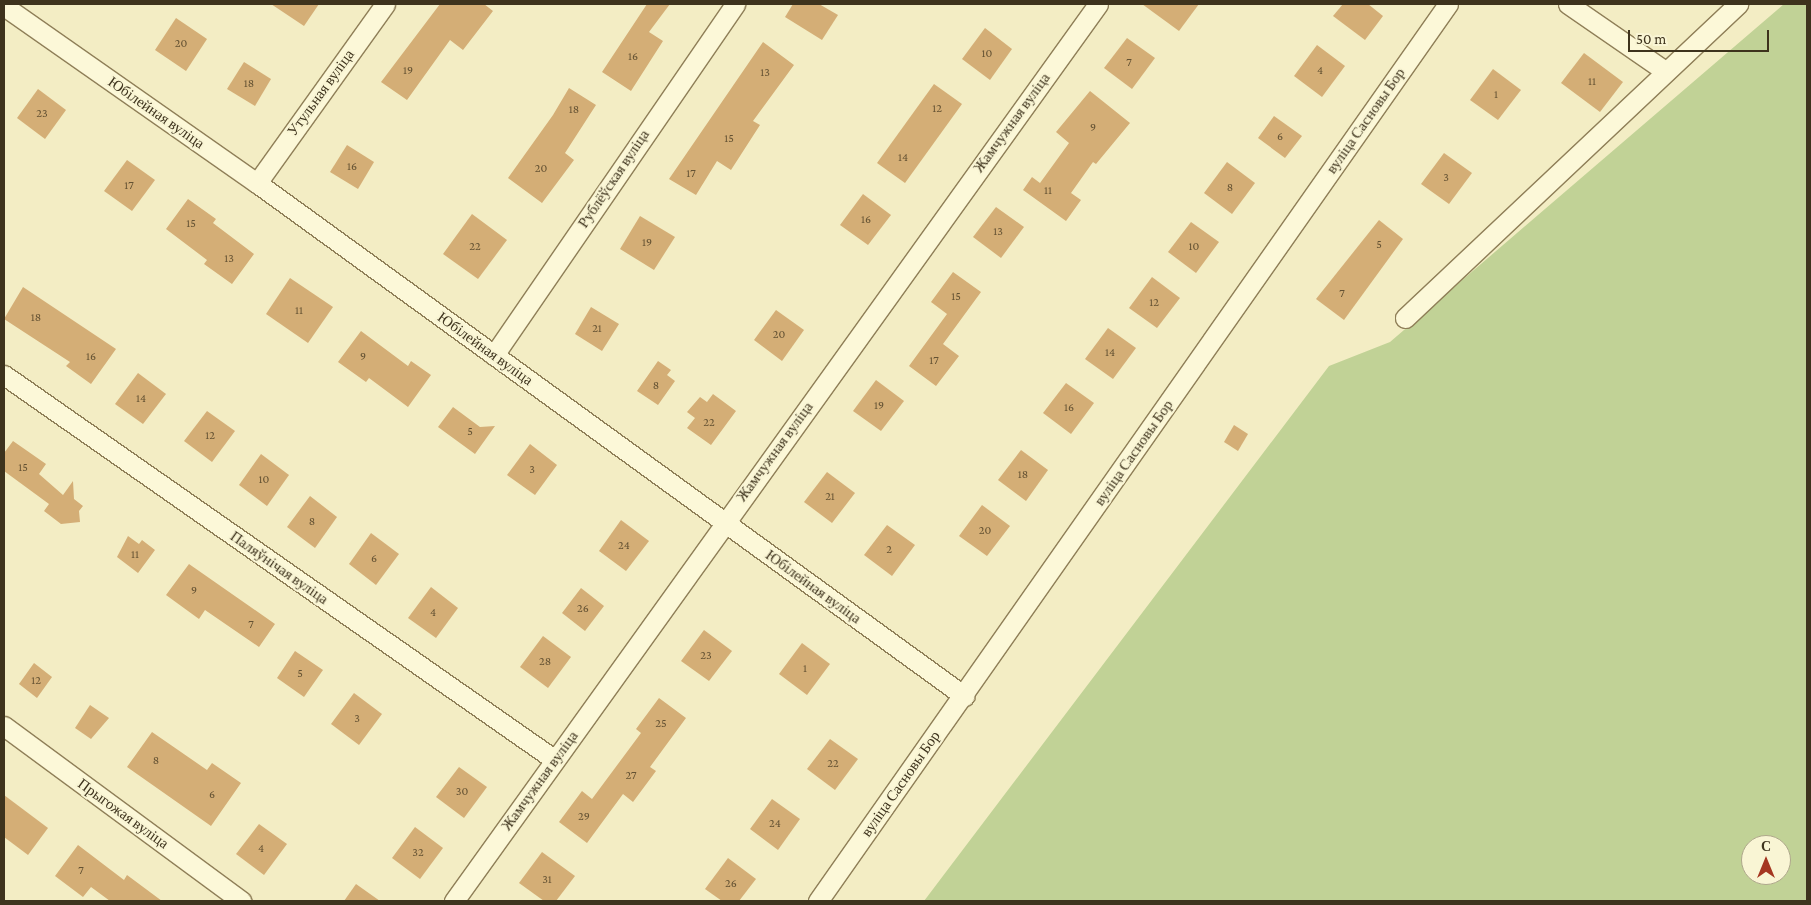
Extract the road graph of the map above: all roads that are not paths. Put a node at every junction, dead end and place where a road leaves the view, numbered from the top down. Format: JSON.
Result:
{"nodes":[{"id":1,"x":385,"y":4,"type":"edge"},
{"id":2,"x":735,"y":4,"type":"edge"},
{"id":3,"x":1098,"y":4,"type":"edge"},
{"id":4,"x":1448,"y":4,"type":"edge"},
{"id":5,"x":1568,"y":4,"type":"edge"},
{"id":6,"x":1738,"y":4,"type":"edge"},
{"id":7,"x":4,"y":6,"type":"edge"},
{"id":8,"x":1665,"y":71,"type":"junction"},
{"id":9,"x":256,"y":183,"type":"junction"},
{"id":10,"x":1404,"y":318,"type":"dead end"},
{"id":11,"x":494,"y":355,"type":"junction"},
{"id":12,"x":4,"y":375,"type":"edge"},
{"id":13,"x":724,"y":523,"type":"junction"},
{"id":14,"x":964,"y":696,"type":"junction"},
{"id":15,"x":4,"y":726,"type":"edge"},
{"id":16,"x":555,"y":760,"type":"junction"},
{"id":17,"x":241,"y":901,"type":"edge"},
{"id":18,"x":454,"y":901,"type":"edge"},
{"id":19,"x":818,"y":901,"type":"edge"}],
"edges":[{"from":1,"to":9,"type":"street","name":"Утульная вуліца"},
{"from":2,"to":11,"type":"street","name":"Рублёўская вуліца"},
{"from":3,"to":13,"type":"street","name":"Жамчужная вуліца"},
{"from":4,"to":14,"type":"street","name":"вуліца Сасновы Бор"},
{"from":5,"to":8,"type":"street"},
{"from":6,"to":8,"type":"street"},
{"from":7,"to":9,"type":"street","name":"Юбілейная вуліца"},
{"from":8,"to":10,"type":"street"},
{"from":9,"to":11,"type":"street","name":"Юбілейная вуліца"},
{"from":11,"to":13,"type":"street","name":"Юбілейная вуліца"},
{"from":12,"to":16,"type":"street","name":"Паляўнічая вуліца"},
{"from":13,"to":14,"type":"street","name":"Юбілейная вуліца"},
{"from":13,"to":16,"type":"street","name":"Жамчужная вуліца"},
{"from":14,"to":19,"type":"street","name":"вуліца Сасновы Бор"},
{"from":15,"to":17,"type":"street","name":"Прыгожая вуліца"},
{"from":16,"to":18,"type":"street","name":"Жамчужная вуліца"}]}
